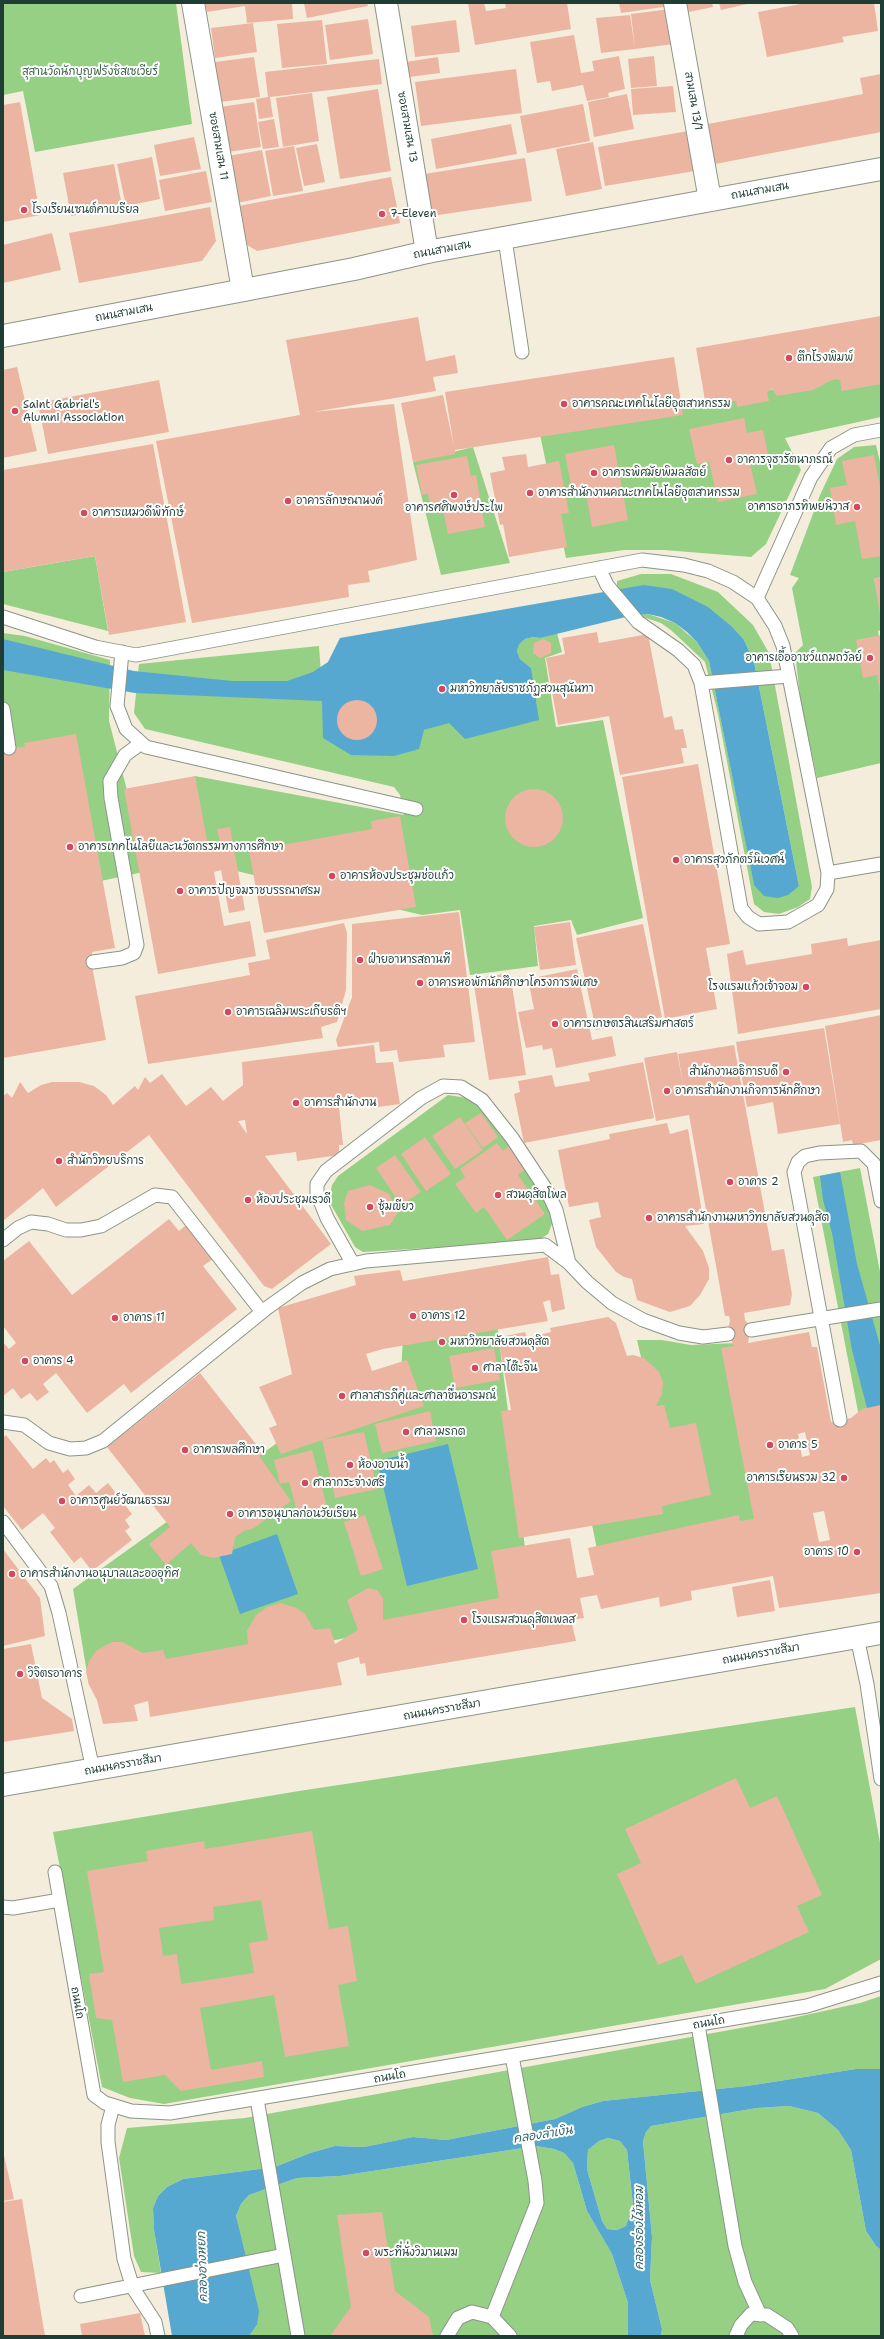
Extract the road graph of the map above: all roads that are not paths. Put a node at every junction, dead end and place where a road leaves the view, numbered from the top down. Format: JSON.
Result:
{"nodes":[{"id":1,"x":193,"y":3,"type":"edge"},
{"id":2,"x":386,"y":3,"type":"edge"},
{"id":3,"x":675,"y":3,"type":"edge"},
{"id":4,"x":881,"y":168,"type":"edge"},
{"id":5,"x":710,"y":200,"type":"junction"},
{"id":6,"x":505,"y":239,"type":"junction"},
{"id":7,"x":427,"y":252,"type":"junction"},
{"id":8,"x":243,"y":290,"type":"junction"},
{"id":9,"x":3,"y":336,"type":"edge"},
{"id":10,"x":522,"y":352,"type":"dead end"},
{"id":11,"x":881,"y":430,"type":"edge"},
{"id":12,"x":599,"y":568,"type":"junction"},
{"id":13,"x":757,"y":598,"type":"junction"},
{"id":14,"x":3,"y":617,"type":"edge"},
{"id":15,"x":121,"y":658,"type":"junction"},
{"id":16,"x":789,"y":676,"type":"junction"},
{"id":17,"x":705,"y":683,"type":"junction"},
{"id":18,"x":3,"y":709,"type":"edge"},
{"id":19,"x":140,"y":744,"type":"junction"},
{"id":20,"x":9,"y":748,"type":"dead end"},
{"id":21,"x":416,"y":809,"type":"dead end"},
{"id":22,"x":881,"y":864,"type":"edge"},
{"id":23,"x":828,"y":873,"type":"junction"},
{"id":24,"x":93,"y":962,"type":"dead end"},
{"id":25,"x":881,"y":1200,"type":"edge"},
{"id":26,"x":3,"y":1240,"type":"edge"},
{"id":27,"x":569,"y":1263,"type":"junction"},
{"id":28,"x":353,"y":1264,"type":"junction"},
{"id":29,"x":881,"y":1309,"type":"edge"},
{"id":30,"x":262,"y":1312,"type":"junction"},
{"id":31,"x":821,"y":1319,"type":"junction"},
{"id":32,"x":751,"y":1330,"type":"dead end"},
{"id":33,"x":728,"y":1334,"type":"dead end"},
{"id":34,"x":840,"y":1420,"type":"dead end"},
{"id":35,"x":3,"y":1422,"type":"edge"},
{"id":36,"x":3,"y":1522,"type":"edge"},
{"id":37,"x":881,"y":1633,"type":"edge"},
{"id":38,"x":857,"y":1637,"type":"junction"},
{"id":39,"x":92,"y":1770,"type":"junction"},
{"id":40,"x":881,"y":1779,"type":"edge"},
{"id":41,"x":3,"y":1785,"type":"edge"},
{"id":42,"x":55,"y":1872,"type":"dead end"},
{"id":43,"x":60,"y":1900,"type":"junction"},
{"id":44,"x":3,"y":1907,"type":"edge"},
{"id":45,"x":881,"y":1983,"type":"edge"},
{"id":46,"x":698,"y":2025,"type":"junction"},
{"id":47,"x":512,"y":2056,"type":"junction"},
{"id":48,"x":257,"y":2099,"type":"junction"},
{"id":49,"x":113,"y":2106,"type":"junction"},
{"id":50,"x":284,"y":2255,"type":"junction"},
{"id":51,"x":132,"y":2285,"type":"junction"},
{"id":52,"x":81,"y":2296,"type":"dead end"},
{"id":53,"x":760,"y":2315,"type":"junction"},
{"id":54,"x":492,"y":2317,"type":"junction"},
{"id":55,"x":158,"y":2336,"type":"edge"},
{"id":56,"x":298,"y":2336,"type":"edge"},
{"id":57,"x":447,"y":2336,"type":"edge"},
{"id":58,"x":510,"y":2336,"type":"edge"},
{"id":59,"x":736,"y":2336,"type":"edge"},
{"id":60,"x":792,"y":2336,"type":"edge"}],
"edges":[{"from":1,"to":8,"type":"main road","name":"ซอยสามเสน 11"},
{"from":2,"to":7,"type":"main road","name":"ซอยสามเสน 13"},
{"from":3,"to":5,"type":"main road","name":"สามเสน 13/1"},
{"from":4,"to":5,"type":"main road","name":"ถนนสามเสน"},
{"from":5,"to":6,"type":"main road","name":"ถนนสามเสน"},
{"from":6,"to":7,"type":"main road","name":"ถนนสามเสน"},
{"from":6,"to":10,"type":"lane"},
{"from":7,"to":8,"type":"main road","name":"ถนนสามเสน"},
{"from":8,"to":9,"type":"main road","name":"ถนนสามเสน"},
{"from":11,"to":13,"type":"lane"},
{"from":12,"to":13,"type":"lane"},
{"from":12,"to":15,"type":"lane"},
{"from":12,"to":17,"type":"lane"},
{"from":13,"to":16,"type":"lane"},
{"from":14,"to":15,"type":"lane"},
{"from":15,"to":19,"type":"lane"},
{"from":16,"to":17,"type":"lane"},
{"from":16,"to":23,"type":"lane"},
{"from":17,"to":23,"type":"lane"},
{"from":18,"to":20,"type":"lane"},
{"from":19,"to":21,"type":"lane"},
{"from":19,"to":24,"type":"lane"},
{"from":22,"to":23,"type":"lane"},
{"from":25,"to":31,"type":"lane"},
{"from":26,"to":30,"type":"lane"},
{"from":27,"to":28,"type":"lane"},
{"from":27,"to":28,"type":"lane"},
{"from":27,"to":33,"type":"lane"},
{"from":28,"to":30,"type":"lane"},
{"from":29,"to":31,"type":"lane"},
{"from":30,"to":35,"type":"lane"},
{"from":31,"to":32,"type":"lane"},
{"from":31,"to":34,"type":"lane"},
{"from":36,"to":39,"type":"lane"},
{"from":37,"to":38,"type":"main road","name":"ถนนนครราชสีมา"},
{"from":38,"to":39,"type":"main road","name":"ถนนนครราชสีมา"},
{"from":38,"to":40,"type":"lane"},
{"from":39,"to":41,"type":"main road","name":"ถนนนครราชสีมา"},
{"from":42,"to":43,"type":"lane","name":"ถนนโถ"},
{"from":43,"to":44,"type":"lane"},
{"from":43,"to":49,"type":"lane","name":"ถนนโถ"},
{"from":45,"to":46,"type":"lane","name":"ถนนโถ"},
{"from":46,"to":47,"type":"lane","name":"ถนนโถ"},
{"from":46,"to":53,"type":"lane"},
{"from":47,"to":48,"type":"lane","name":"ถนนโถ"},
{"from":47,"to":54,"type":"lane"},
{"from":48,"to":49,"type":"lane","name":"ถนนโถ"},
{"from":48,"to":50,"type":"lane"},
{"from":49,"to":51,"type":"lane"},
{"from":50,"to":51,"type":"lane"},
{"from":50,"to":56,"type":"lane"},
{"from":51,"to":52,"type":"lane"},
{"from":51,"to":55,"type":"lane"},
{"from":53,"to":59,"type":"lane"},
{"from":53,"to":60,"type":"lane"},
{"from":54,"to":57,"type":"lane"},
{"from":54,"to":58,"type":"lane"}]}
